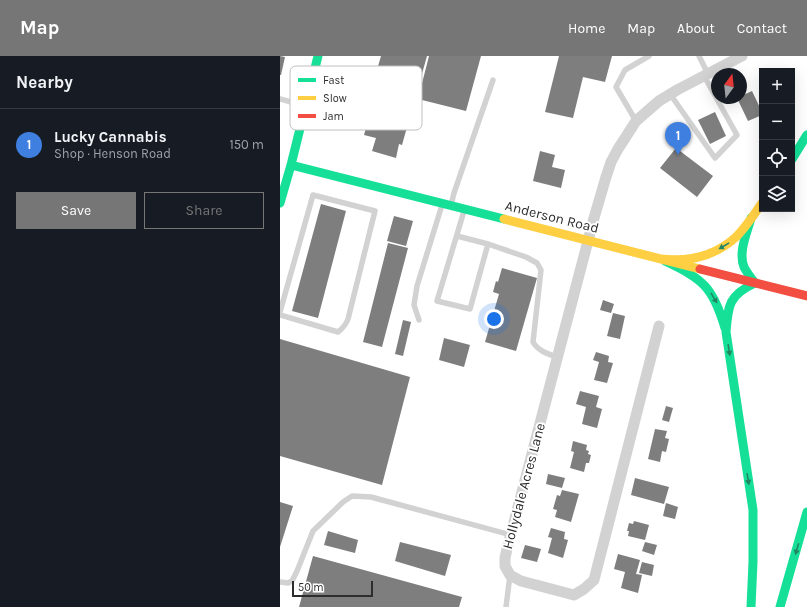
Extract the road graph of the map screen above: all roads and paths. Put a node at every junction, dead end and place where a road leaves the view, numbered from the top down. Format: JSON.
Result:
{"nodes":[{"id":1,"x":318,"y":56,"type":"edge"},
{"id":2,"x":649,"y":56,"type":"edge"},
{"id":3,"x":699,"y":56,"type":"edge"},
{"id":4,"x":742,"y":56,"type":"edge"},
{"id":5,"x":315,"y":66,"type":"edge"},
{"id":6,"x":706,"y":75,"type":"junction"},
{"id":7,"x":493,"y":80,"type":"dead end"},
{"id":8,"x":670,"y":94,"type":"junction"},
{"id":9,"x":280,"y":99,"type":"edge"},
{"id":10,"x":290,"y":102,"type":"edge"},
{"id":11,"x":636,"y":121,"type":"junction"},
{"id":12,"x":298,"y":130,"type":"edge"},
{"id":13,"x":807,"y":135,"type":"edge"},
{"id":14,"x":795,"y":153,"type":"edge"},
{"id":15,"x":288,"y":165,"type":"junction"},
{"id":16,"x":280,"y":203,"type":"edge"},
{"id":17,"x":446,"y":204,"type":"junction"},
{"id":18,"x":759,"y":207,"type":"edge"},
{"id":19,"x":465,"y":209,"type":"junction"},
{"id":20,"x":751,"y":218,"type":"junction"},
{"id":21,"x":457,"y":236,"type":"junction"},
{"id":22,"x":588,"y":240,"type":"junction"},
{"id":23,"x":488,"y":244,"type":"junction"},
{"id":24,"x":661,"y":259,"type":"junction"},
{"id":25,"x":755,"y":283,"type":"junction"},
{"id":26,"x":807,"y":296,"type":"edge"},
{"id":27,"x":280,"y":314,"type":"edge"},
{"id":28,"x":419,"y":320,"type":"dead end"},
{"id":29,"x":658,"y":326,"type":"dead end"},
{"id":30,"x":726,"y":332,"type":"junction"},
{"id":31,"x":558,"y":357,"type":"junction"},
{"id":32,"x":807,"y":512,"type":"edge"},
{"id":33,"x":511,"y":535,"type":"junction"},
{"id":34,"x":510,"y":576,"type":"junction"},
{"id":35,"x":280,"y":582,"type":"edge"},
{"id":36,"x":506,"y":607,"type":"edge"},
{"id":37,"x":751,"y":607,"type":"edge"},
{"id":38,"x":780,"y":607,"type":"edge"}],
"edges":[{"from":1,"to":5,"type":"main road"},
{"from":2,"to":11,"type":"lane"},
{"from":3,"to":6,"type":"lane"},
{"from":4,"to":6,"type":"street","name":"Hollydale Acres Lane"},
{"from":6,"to":8,"type":"street","name":"Hollydale Acres Lane"},
{"from":6,"to":8,"type":"lane"},
{"from":7,"to":17,"type":"lane"},
{"from":8,"to":11,"type":"street","name":"Hollydale Acres Lane"},
{"from":9,"to":10,"type":"lane"},
{"from":11,"to":22,"type":"street","name":"Hollydale Acres Lane"},
{"from":12,"to":15,"type":"main road"},
{"from":13,"to":14,"type":"main road"},
{"from":15,"to":16,"type":"main road"},
{"from":15,"to":17,"type":"main road","name":"Anderson Road"},
{"from":17,"to":19,"type":"main road","name":"Anderson Road"},
{"from":17,"to":28,"type":"lane"},
{"from":18,"to":20,"type":"main road"},
{"from":19,"to":21,"type":"lane"},
{"from":19,"to":22,"type":"main road","name":"Anderson Road"},
{"from":20,"to":24,"type":"main road","one_way":true},
{"from":20,"to":25,"type":"main road"},
{"from":21,"to":23,"type":"lane"},
{"from":21,"to":23,"type":"lane"},
{"from":22,"to":24,"type":"main road","name":"Anderson Road"},
{"from":22,"to":31,"type":"street","name":"Hollydale Acres Lane"},
{"from":23,"to":31,"type":"lane"},
{"from":24,"to":25,"type":"main road","name":"Anderson Road"},
{"from":24,"to":30,"type":"main road","one_way":true},
{"from":25,"to":26,"type":"main road","name":"Anderson Road"},
{"from":25,"to":30,"type":"main road"},
{"from":27,"to":27,"type":"lane"},
{"from":29,"to":34,"type":"street"},
{"from":30,"to":37,"type":"main road","one_way":true},
{"from":31,"to":33,"type":"street","name":"Hollydale Acres Lane"},
{"from":32,"to":38,"type":"main road","one_way":true},
{"from":33,"to":34,"type":"street","name":"Hollydale Acres Lane"},
{"from":33,"to":35,"type":"lane"},
{"from":34,"to":36,"type":"lane"}]}
